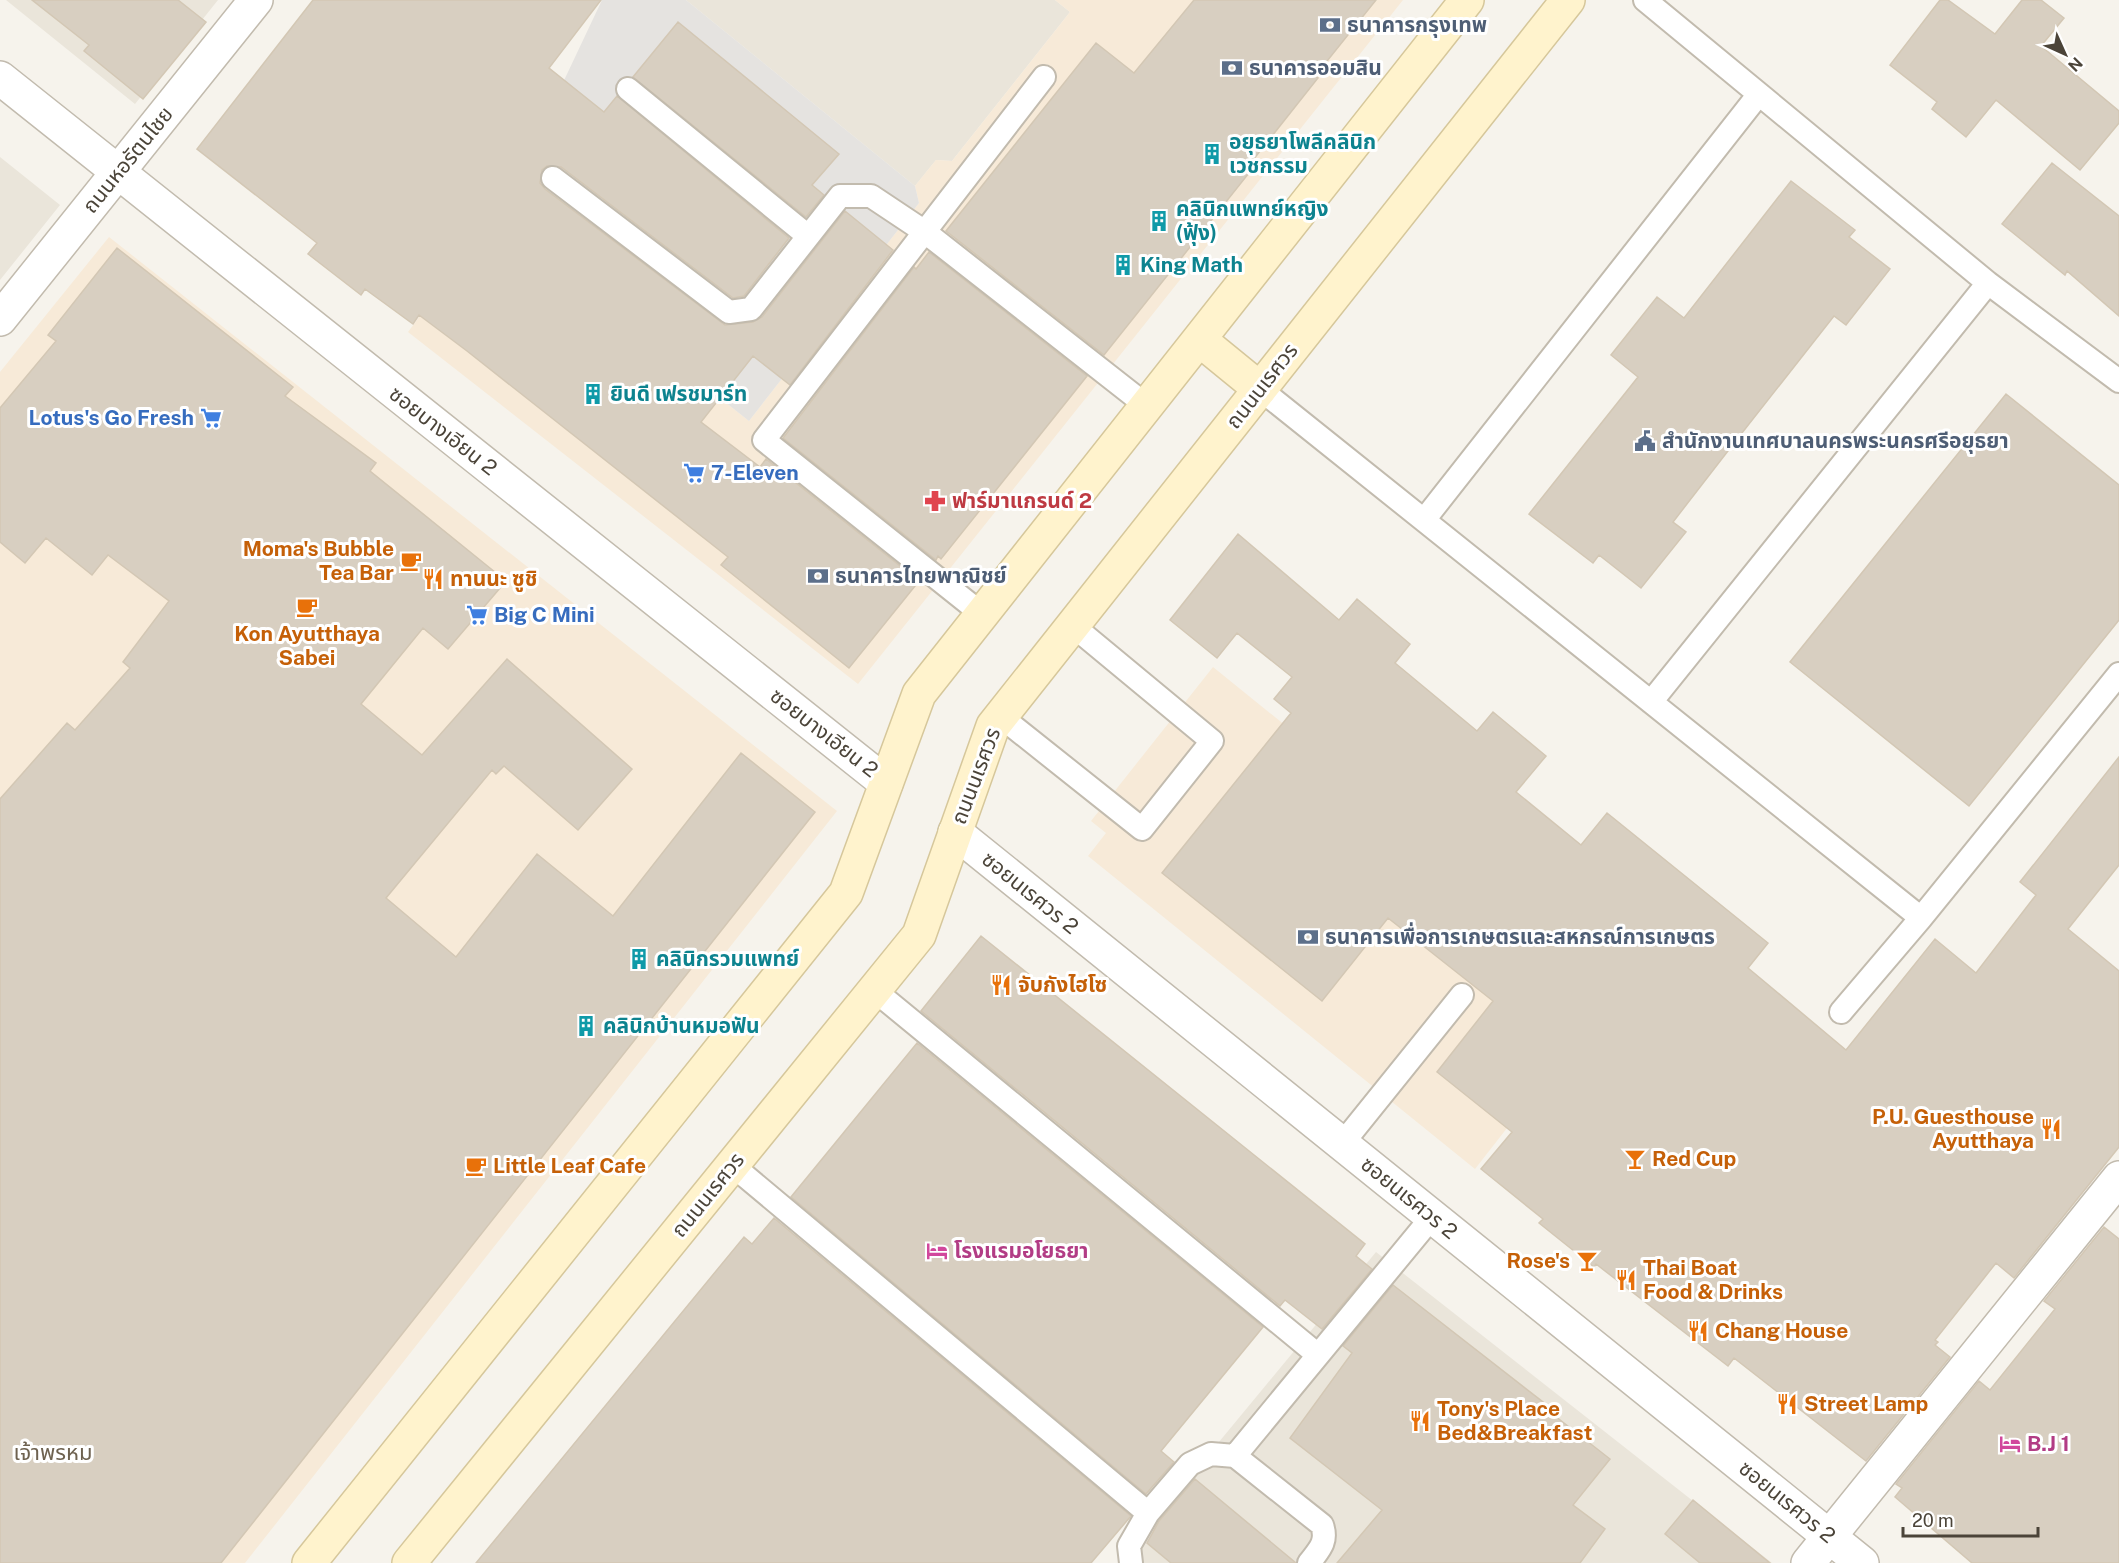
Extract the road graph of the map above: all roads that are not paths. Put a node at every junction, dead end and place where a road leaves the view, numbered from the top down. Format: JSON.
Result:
{"nodes":[{"id":1,"x":256,"y":0,"type":"edge"},
{"id":2,"x":1467,"y":0,"type":"edge"},
{"id":3,"x":1568,"y":0,"type":"edge"},
{"id":4,"x":1645,"y":0,"type":"edge"},
{"id":5,"x":1044,"y":77,"type":"dead end"},
{"id":6,"x":0,"y":78,"type":"edge"},
{"id":7,"x":628,"y":89,"type":"dead end"},
{"id":8,"x":1759,"y":94,"type":"junction"},
{"id":9,"x":118,"y":172,"type":"junction"},
{"id":10,"x":553,"y":178,"type":"dead end"},
{"id":11,"x":925,"y":232,"type":"junction"},
{"id":12,"x":808,"y":236,"type":"junction"},
{"id":13,"x":1988,"y":283,"type":"junction"},
{"id":14,"x":0,"y":319,"type":"edge"},
{"id":15,"x":1200,"y":340,"type":"junction"},
{"id":16,"x":2119,"y":381,"type":"edge"},
{"id":17,"x":1260,"y":389,"type":"junction"},
{"id":18,"x":1147,"y":406,"type":"junction"},
{"id":19,"x":1424,"y":520,"type":"junction"},
{"id":20,"x":982,"y":614,"type":"junction"},
{"id":21,"x":1072,"y":626,"type":"junction"},
{"id":22,"x":2119,"y":674,"type":"edge"},
{"id":23,"x":1651,"y":702,"type":"junction"},
{"id":24,"x":1000,"y":716,"type":"junction"},
{"id":25,"x":886,"y":783,"type":"junction"},
{"id":26,"x":955,"y":832,"type":"junction"},
{"id":27,"x":1921,"y":918,"type":"junction"},
{"id":28,"x":874,"y":990,"type":"junction"},
{"id":29,"x":1462,"y":994,"type":"dead end"},
{"id":30,"x":1841,"y":1012,"type":"dead end"},
{"id":31,"x":1342,"y":1144,"type":"junction"},
{"id":32,"x":732,"y":1165,"type":"junction"},
{"id":33,"x":2119,"y":1178,"type":"edge"},
{"id":34,"x":1432,"y":1217,"type":"junction"},
{"id":35,"x":1318,"y":1355,"type":"junction"},
{"id":36,"x":1235,"y":1456,"type":"junction"},
{"id":37,"x":1148,"y":1513,"type":"junction"},
{"id":38,"x":1829,"y":1536,"type":"junction"},
{"id":39,"x":309,"y":1563,"type":"edge"},
{"id":40,"x":408,"y":1563,"type":"edge"},
{"id":41,"x":1131,"y":1563,"type":"edge"},
{"id":42,"x":1309,"y":1563,"type":"edge"},
{"id":43,"x":1808,"y":1563,"type":"edge"},
{"id":44,"x":1862,"y":1563,"type":"edge"}],
"edges":[{"from":1,"to":9,"type":"street","name":"ถนนหอรัตนไชย"},
{"from":2,"to":15,"type":"street"},
{"from":3,"to":17,"type":"street","name":"ถนนนเรศวร"},
{"from":4,"to":8,"type":"lane"},
{"from":5,"to":11,"type":"lane"},
{"from":6,"to":9,"type":"street","name":"ซอยบางเอียน 2"},
{"from":7,"to":12,"type":"lane"},
{"from":8,"to":13,"type":"lane"},
{"from":8,"to":19,"type":"lane"},
{"from":9,"to":14,"type":"street","name":"ถนนหอรัตนไชย"},
{"from":9,"to":25,"type":"street","name":"ซอยบางเอียน 2"},
{"from":10,"to":12,"type":"lane"},
{"from":11,"to":12,"type":"lane"},
{"from":11,"to":18,"type":"lane"},
{"from":11,"to":20,"type":"lane"},
{"from":13,"to":16,"type":"lane"},
{"from":13,"to":23,"type":"lane"},
{"from":15,"to":17,"type":"street"},
{"from":15,"to":18,"type":"street"},
{"from":17,"to":19,"type":"lane"},
{"from":17,"to":21,"type":"street","name":"ถนนนเรศวร"},
{"from":18,"to":20,"type":"street"},
{"from":19,"to":23,"type":"lane"},
{"from":20,"to":25,"type":"street"},
{"from":21,"to":24,"type":"street","name":"ถนนนเรศวร"},
{"from":21,"to":24,"type":"lane"},
{"from":22,"to":27,"type":"lane"},
{"from":23,"to":27,"type":"lane"},
{"from":24,"to":26,"type":"street","name":"ถนนนเรศวร"},
{"from":25,"to":39,"type":"street"},
{"from":26,"to":28,"type":"street","name":"ถนนนเรศวร"},
{"from":26,"to":31,"type":"street","name":"ซอยนเรศวร 2"},
{"from":27,"to":30,"type":"lane"},
{"from":28,"to":32,"type":"street","name":"ถนนนเรศวร"},
{"from":28,"to":35,"type":"lane"},
{"from":29,"to":31,"type":"lane"},
{"from":31,"to":34,"type":"street","name":"ซอยนเรศวร 2"},
{"from":32,"to":37,"type":"lane"},
{"from":32,"to":40,"type":"street","name":"ถนนนเรศวร"},
{"from":33,"to":38,"type":"street"},
{"from":34,"to":35,"type":"lane"},
{"from":34,"to":38,"type":"street","name":"ซอยนเรศวร 2"},
{"from":35,"to":36,"type":"lane"},
{"from":36,"to":37,"type":"lane"},
{"from":36,"to":42,"type":"lane"},
{"from":37,"to":41,"type":"lane"},
{"from":38,"to":43,"type":"street"},
{"from":38,"to":44,"type":"street","name":"ซอยนเรศวร 2"}]}
